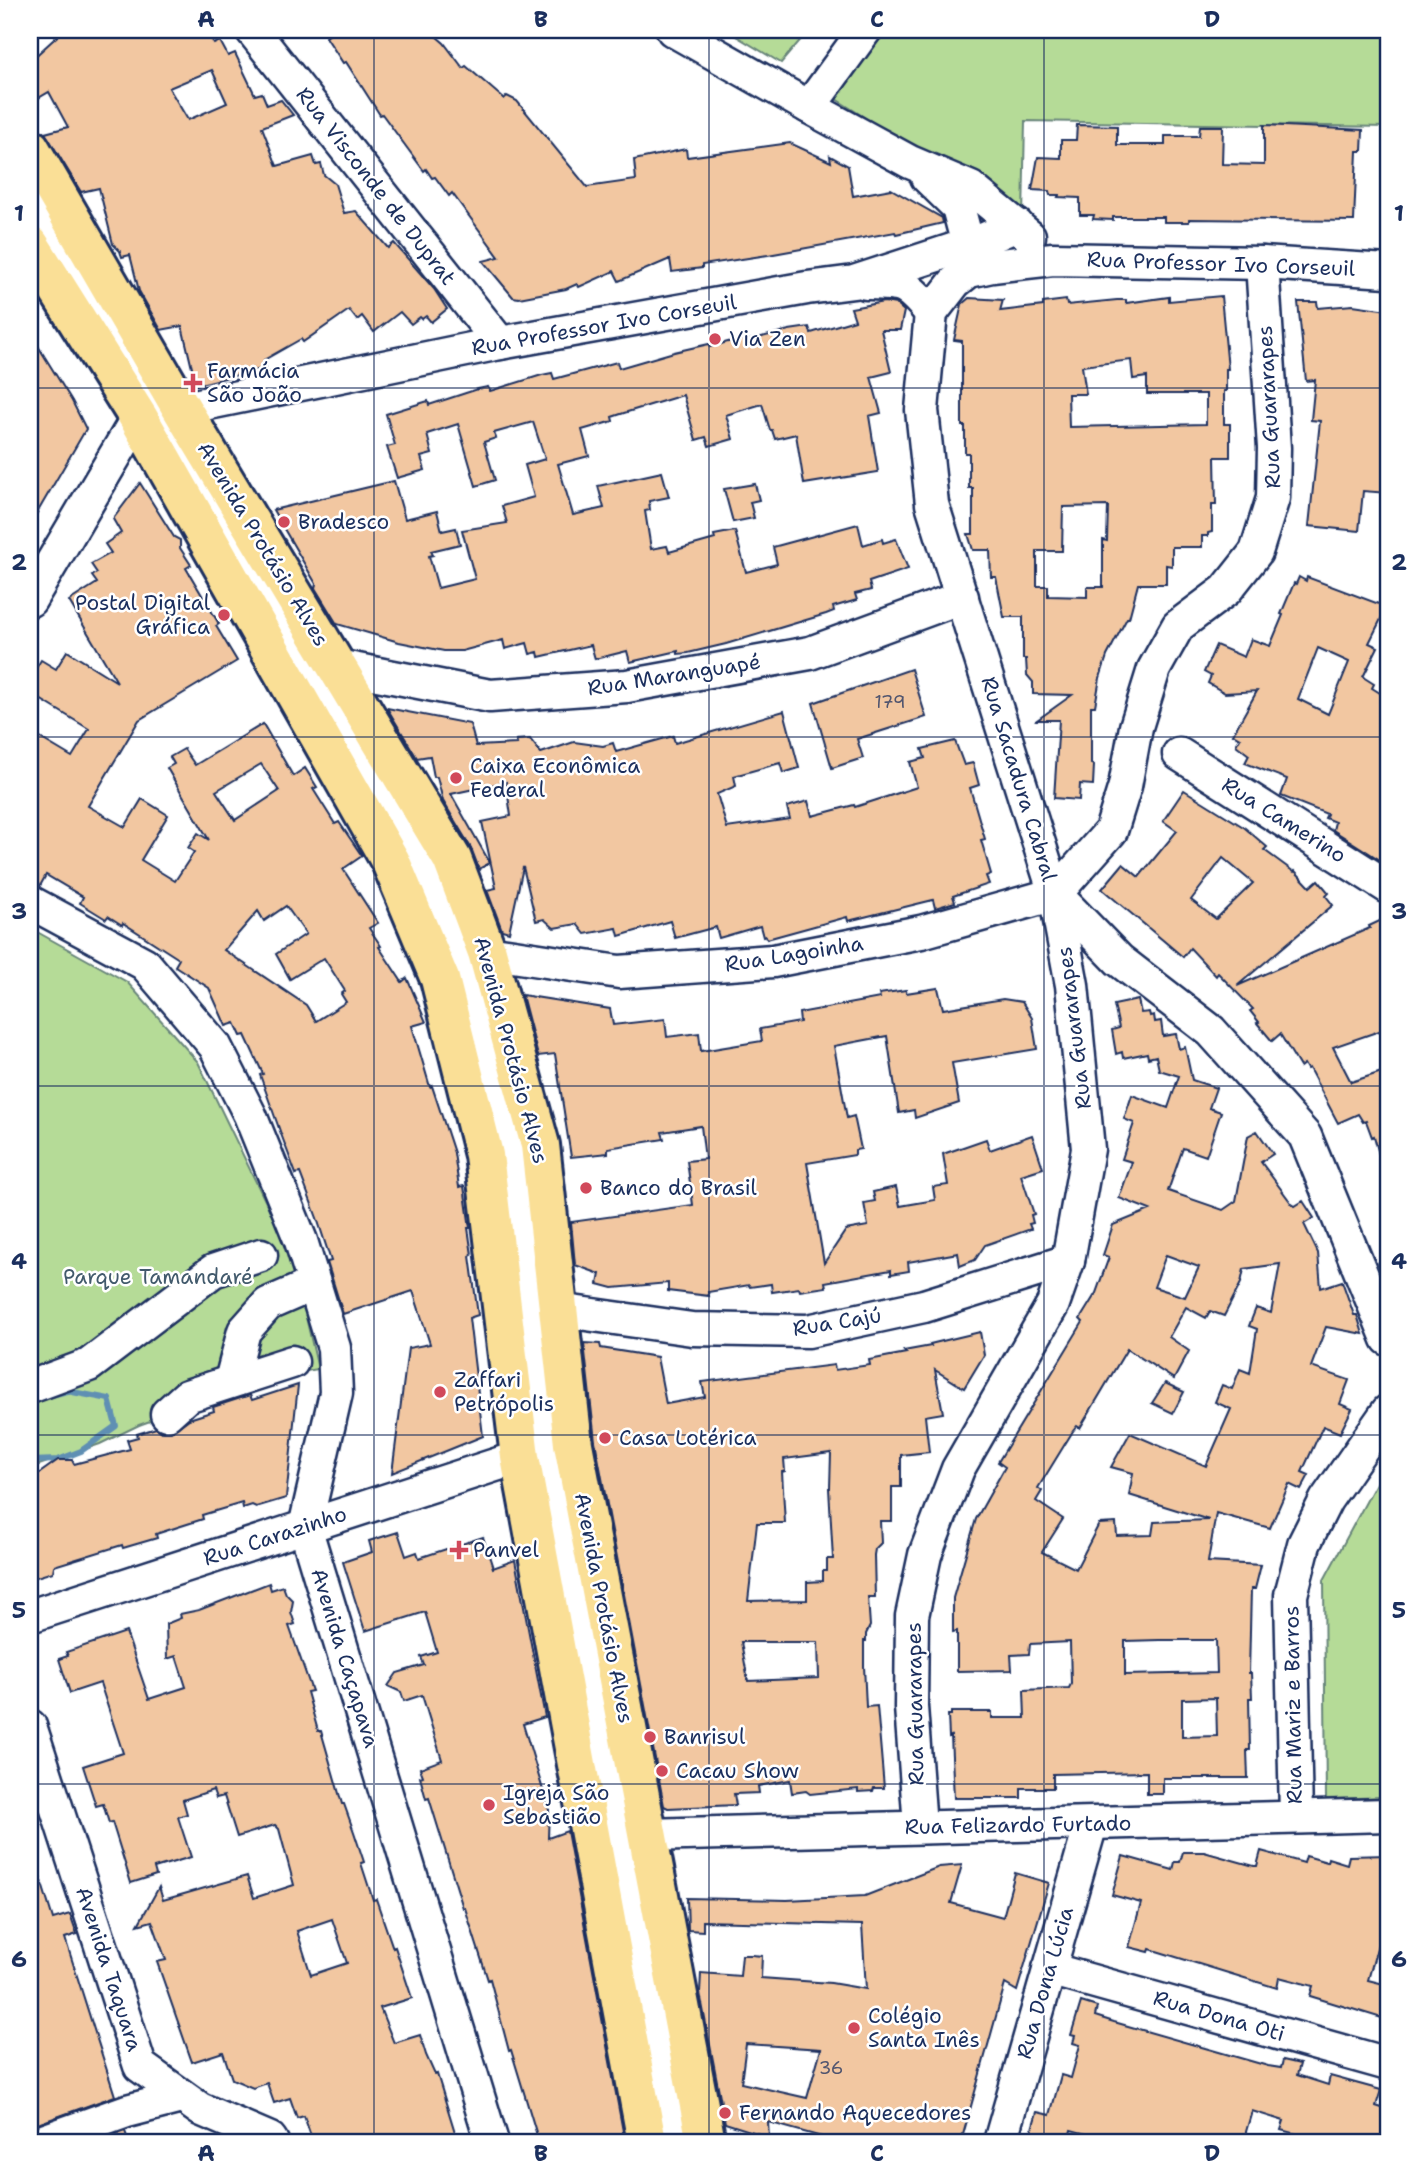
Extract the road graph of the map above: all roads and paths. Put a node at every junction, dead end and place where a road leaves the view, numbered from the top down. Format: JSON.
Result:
{"nodes":[{"id":1,"x":252,"y":30,"type":"edge"},
{"id":2,"x":673,"y":30,"type":"edge"},
{"id":3,"x":865,"y":30,"type":"edge"},
{"id":4,"x":809,"y":107,"type":"junction"},
{"id":5,"x":30,"y":148,"type":"edge"},
{"id":6,"x":910,"y":162,"type":"junction"},
{"id":7,"x":30,"y":198,"type":"edge"},
{"id":8,"x":1017,"y":225,"type":"junction"},
{"id":9,"x":30,"y":245,"type":"edge"},
{"id":10,"x":968,"y":245,"type":"junction"},
{"id":11,"x":1053,"y":259,"type":"junction"},
{"id":12,"x":1262,"y":263,"type":"junction"},
{"id":13,"x":992,"y":266,"type":"junction"},
{"id":14,"x":1388,"y":271,"type":"edge"},
{"id":15,"x":854,"y":282,"type":"junction"},
{"id":16,"x":931,"y":313,"type":"junction"},
{"id":17,"x":500,"y":343,"type":"junction"},
{"id":18,"x":131,"y":365,"type":"junction"},
{"id":19,"x":165,"y":411,"type":"junction"},
{"id":20,"x":962,"y":597,"type":"junction"},
{"id":21,"x":30,"y":600,"type":"edge"},
{"id":22,"x":337,"y":666,"type":"junction"},
{"id":23,"x":1179,"y":754,"type":"dead end"},
{"id":24,"x":1388,"y":887,"type":"edge"},
{"id":25,"x":1055,"y":894,"type":"junction"},
{"id":26,"x":30,"y":902,"type":"edge"},
{"id":27,"x":488,"y":952,"type":"junction"},
{"id":28,"x":1119,"y":960,"type":"junction"},
{"id":29,"x":1072,"y":985,"type":"junction"},
{"id":30,"x":261,"y":1255,"type":"dead end"},
{"id":31,"x":1068,"y":1261,"type":"junction"},
{"id":32,"x":314,"y":1284,"type":"junction"},
{"id":33,"x":558,"y":1310,"type":"junction"},
{"id":34,"x":1388,"y":1339,"type":"edge"},
{"id":35,"x":292,"y":1362,"type":"dead end"},
{"id":36,"x":231,"y":1381,"type":"junction"},
{"id":37,"x":30,"y":1387,"type":"edge"},
{"id":38,"x":1388,"y":1411,"type":"edge"},
{"id":39,"x":167,"y":1414,"type":"dead end"},
{"id":40,"x":573,"y":1444,"type":"junction"},
{"id":41,"x":520,"y":1457,"type":"junction"},
{"id":42,"x":305,"y":1527,"type":"junction"},
{"id":43,"x":569,"y":1567,"type":"junction"},
{"id":44,"x":30,"y":1616,"type":"edge"},
{"id":45,"x":30,"y":1726,"type":"edge"},
{"id":46,"x":1388,"y":1815,"type":"edge"},
{"id":47,"x":1296,"y":1816,"type":"junction"},
{"id":48,"x":1091,"y":1824,"type":"junction"},
{"id":49,"x":920,"y":1826,"type":"junction"},
{"id":50,"x":647,"y":1835,"type":"junction"},
{"id":51,"x":642,"y":1956,"type":"junction"},
{"id":52,"x":1049,"y":1969,"type":"junction"},
{"id":53,"x":685,"y":2032,"type":"junction"},
{"id":54,"x":628,"y":2042,"type":"junction"},
{"id":55,"x":1388,"y":2064,"type":"edge"},
{"id":56,"x":181,"y":2097,"type":"junction"},
{"id":57,"x":46,"y":2140,"type":"dead end"},
{"id":58,"x":272,"y":2142,"type":"edge"},
{"id":59,"x":492,"y":2142,"type":"edge"},
{"id":60,"x":647,"y":2142,"type":"edge"},
{"id":61,"x":676,"y":2142,"type":"edge"},
{"id":62,"x":706,"y":2142,"type":"edge"},
{"id":63,"x":1000,"y":2142,"type":"edge"}],
"edges":[{"from":1,"to":17,"type":"street","name":"Rua Visconde de Duprat"},
{"from":2,"to":4,"type":"street"},
{"from":3,"to":4,"type":"street"},
{"from":4,"to":6,"type":"street"},
{"from":5,"to":19,"type":"main road","name":"Avenida Protásio Alves"},
{"from":6,"to":8,"type":"street"},
{"from":6,"to":10,"type":"street"},
{"from":7,"to":18,"type":"street"},
{"from":8,"to":10,"type":"street","name":"Rua Professor Ivo Corseuil"},
{"from":8,"to":11,"type":"street"},
{"from":8,"to":13,"type":"street"},
{"from":9,"to":19,"type":"main road","name":"Avenida Protásio Alves"},
{"from":10,"to":15,"type":"street","name":"Rua Professor Ivo Corseuil"},
{"from":11,"to":12,"type":"street","name":"Rua Professor Ivo Corseuil"},
{"from":11,"to":13,"type":"street","name":"Rua Professor Ivo Corseuil"},
{"from":12,"to":14,"type":"street","name":"Rua Professor Ivo Corseuil"},
{"from":12,"to":25,"type":"street","name":"Rua Guararapes"},
{"from":13,"to":16,"type":"street"},
{"from":15,"to":16,"type":"street"},
{"from":15,"to":17,"type":"street","name":"Rua Professor Ivo Corseuil"},
{"from":16,"to":20,"type":"street","name":"Rua Sacadura Cabral"},
{"from":17,"to":19,"type":"street","name":"Rua Professor Ivo Corseuil"},
{"from":18,"to":19,"type":"street"},
{"from":18,"to":19,"type":"street"},
{"from":19,"to":21,"type":"street"},
{"from":19,"to":22,"type":"main road","name":"Avenida Protásio Alves"},
{"from":19,"to":41,"type":"main road","name":"Avenida Protásio Alves"},
{"from":19,"to":43,"type":"street"},
{"from":20,"to":22,"type":"street","name":"Rua Maranguapé"},
{"from":20,"to":25,"type":"street","name":"Rua Sacadura Cabral"},
{"from":22,"to":27,"type":"main road","name":"Avenida Protásio Alves"},
{"from":23,"to":24,"type":"street","name":"Rua Camerino"},
{"from":25,"to":27,"type":"street","name":"Rua Lagoinha"},
{"from":25,"to":28,"type":"street","name":"Rua Sacadura Cabral"},
{"from":25,"to":29,"type":"street","name":"Rua Guararapes"},
{"from":26,"to":32,"type":"street","name":"Avenida Caçapava"},
{"from":27,"to":33,"type":"main road","name":"Avenida Protásio Alves"},
{"from":28,"to":29,"type":"street"},
{"from":28,"to":34,"type":"street","name":"Rua Sacadura Cabral"},
{"from":29,"to":31,"type":"street","name":"Rua Guararapes"},
{"from":30,"to":37,"type":"street"},
{"from":31,"to":33,"type":"street","name":"Rua Cajú"},
{"from":31,"to":49,"type":"street","name":"Rua Guararapes"},
{"from":32,"to":36,"type":"street"},
{"from":32,"to":42,"type":"street","name":"Avenida Caçapava"},
{"from":33,"to":40,"type":"main road","name":"Avenida Protásio Alves"},
{"from":35,"to":36,"type":"street"},
{"from":36,"to":39,"type":"street"},
{"from":38,"to":47,"type":"street","name":"Rua Mariz e Barros"},
{"from":40,"to":43,"type":"street"},
{"from":40,"to":50,"type":"main road","name":"Avenida Protásio Alves"},
{"from":41,"to":42,"type":"street","name":"Rua Carazinho"},
{"from":41,"to":43,"type":"street"},
{"from":41,"to":54,"type":"main road","name":"Avenida Protásio Alves"},
{"from":42,"to":44,"type":"street","name":"Rua Carazinho"},
{"from":42,"to":59,"type":"street","name":"Avenida Caçapava"},
{"from":43,"to":51,"type":"street"},
{"from":45,"to":56,"type":"street","name":"Avenida Taquara"},
{"from":46,"to":47,"type":"street","name":"Rua Felizardo Furtado"},
{"from":47,"to":48,"type":"street","name":"Rua Felizardo Furtado"},
{"from":48,"to":49,"type":"street","name":"Rua Felizardo Furtado"},
{"from":48,"to":52,"type":"street","name":"Rua Dona Lúcia"},
{"from":49,"to":50,"type":"street","name":"Rua Felizardo Furtado"},
{"from":50,"to":53,"type":"main road","name":"Avenida Protásio Alves"},
{"from":51,"to":53,"type":"street"},
{"from":51,"to":54,"type":"street"},
{"from":51,"to":61,"type":"street"},
{"from":52,"to":55,"type":"street","name":"Rua Dona Oti"},
{"from":52,"to":63,"type":"street","name":"Rua Dona Lúcia"},
{"from":53,"to":62,"type":"main road","name":"Avenida Protásio Alves"},
{"from":54,"to":60,"type":"main road","name":"Avenida Protásio Alves"},
{"from":56,"to":57,"type":"street"},
{"from":56,"to":58,"type":"street","name":"Avenida Taquara"}]}
